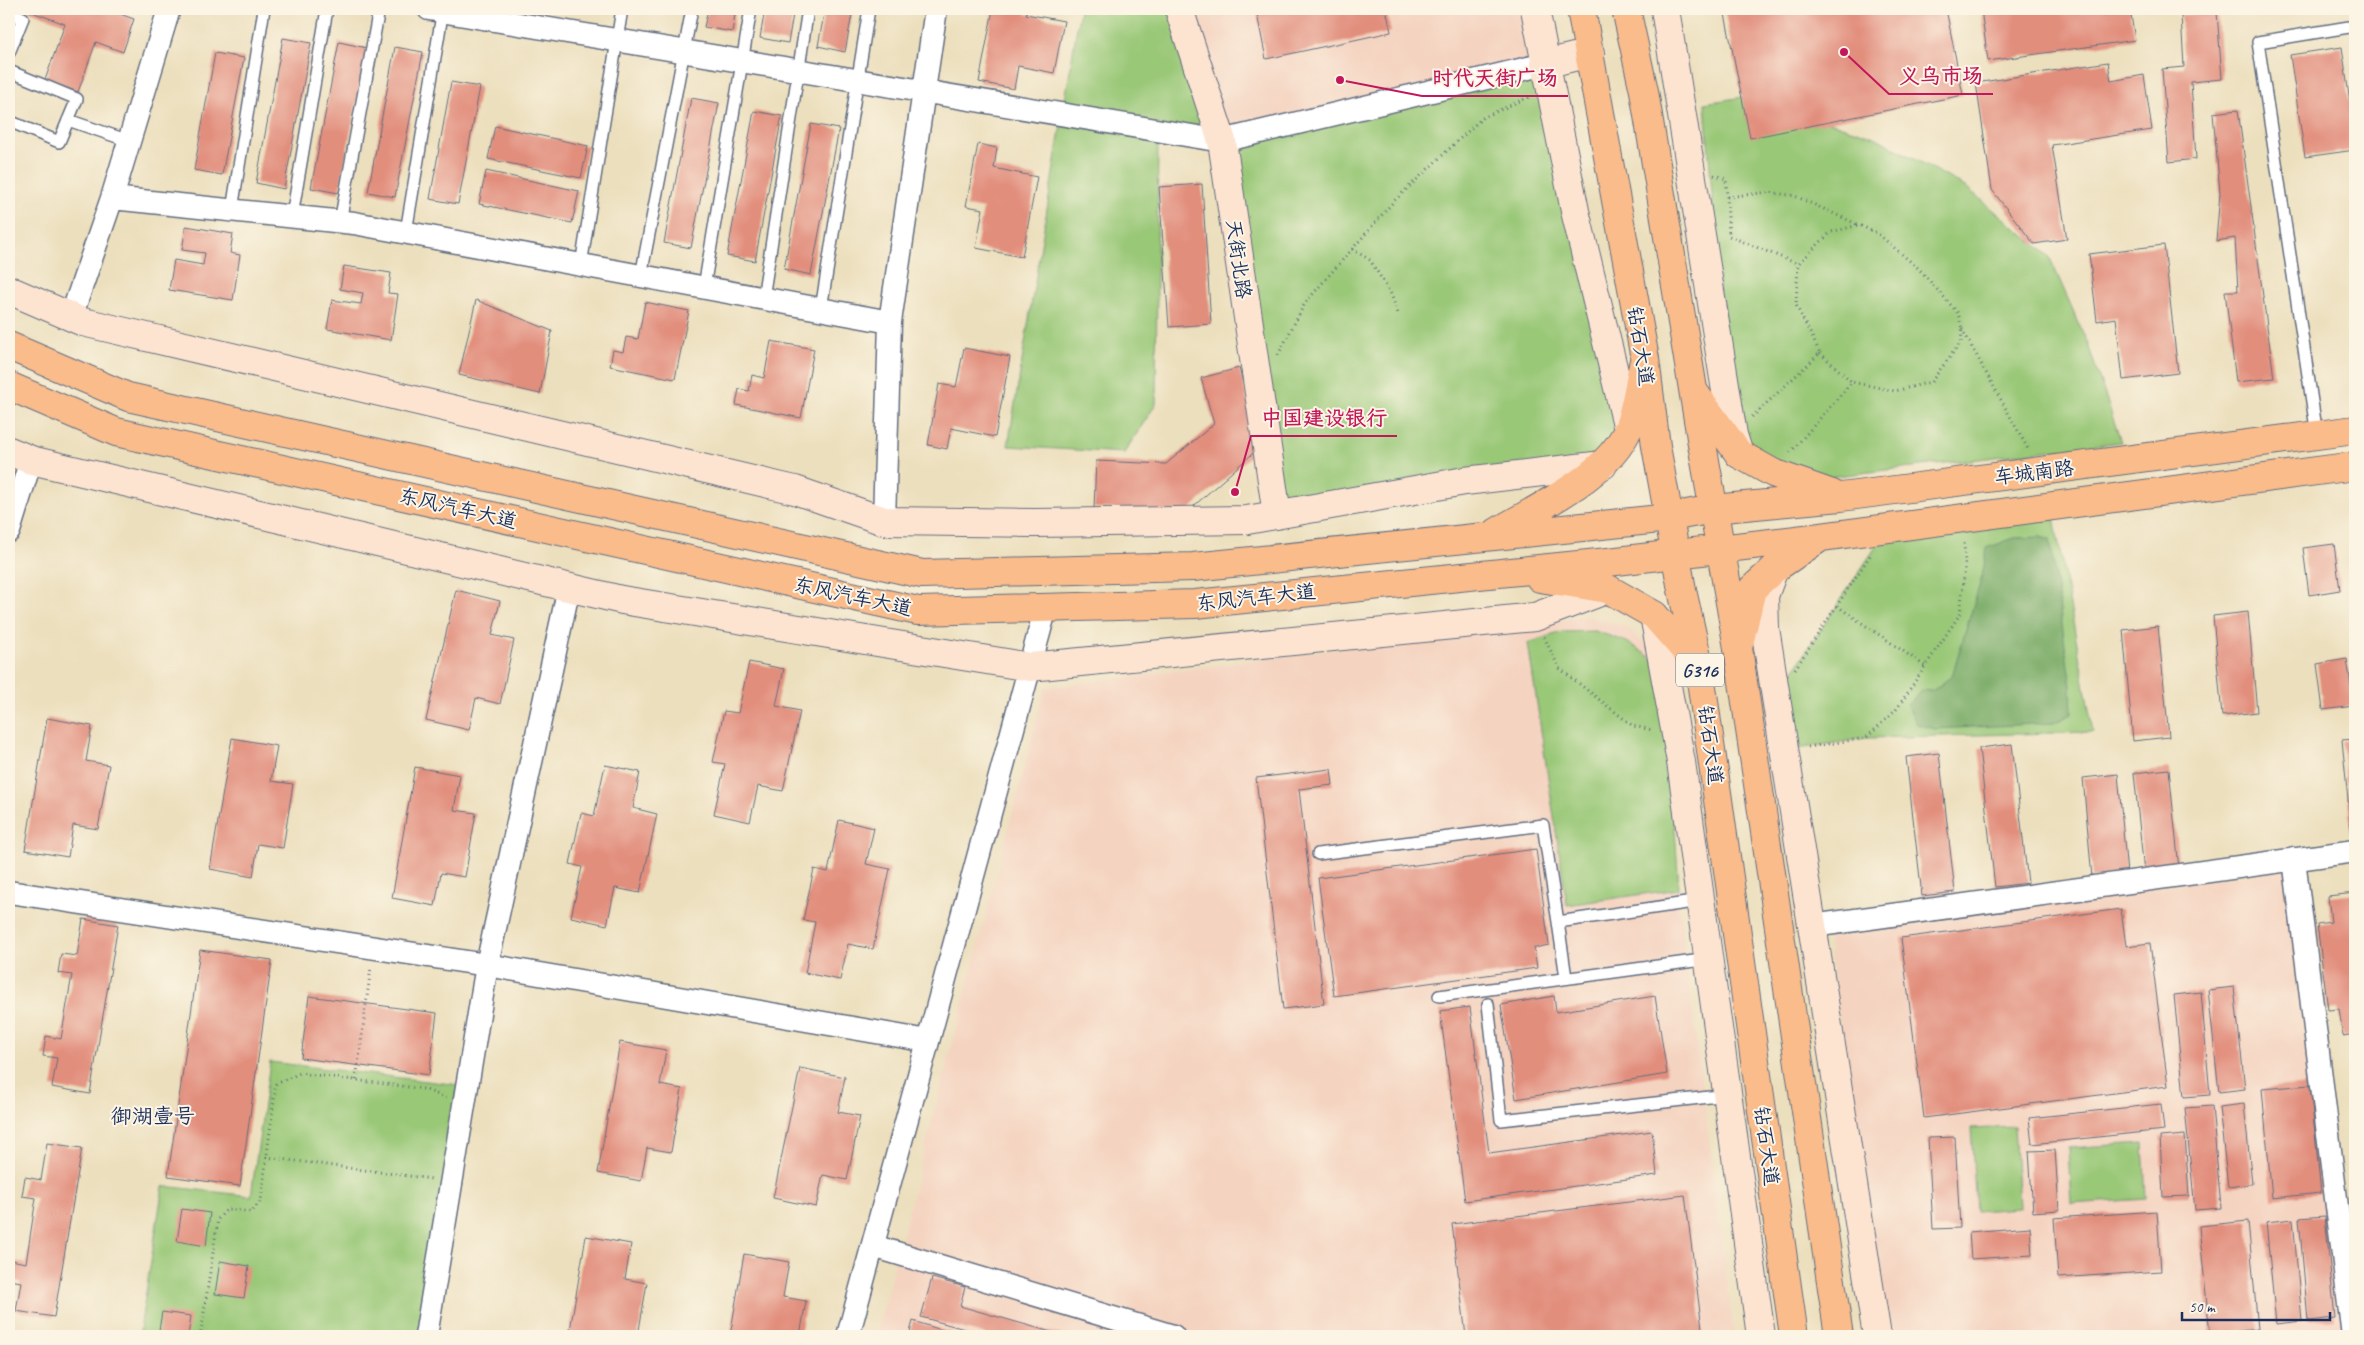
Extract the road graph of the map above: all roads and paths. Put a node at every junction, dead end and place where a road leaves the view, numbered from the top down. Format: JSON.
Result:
{"nodes":[{"id":1,"x":169,"y":9,"type":"edge"},
{"id":2,"x":264,"y":9,"type":"edge"},
{"id":3,"x":327,"y":9,"type":"edge"},
{"id":4,"x":379,"y":9,"type":"edge"},
{"id":5,"x":622,"y":9,"type":"edge"},
{"id":6,"x":692,"y":9,"type":"edge"},
{"id":7,"x":750,"y":9,"type":"edge"},
{"id":8,"x":808,"y":9,"type":"edge"},
{"id":9,"x":869,"y":9,"type":"edge"},
{"id":10,"x":936,"y":9,"type":"edge"},
{"id":11,"x":1179,"y":9,"type":"edge"},
{"id":12,"x":1535,"y":9,"type":"edge"},
{"id":13,"x":1581,"y":9,"type":"edge"},
{"id":14,"x":1626,"y":9,"type":"edge"},
{"id":15,"x":1665,"y":9,"type":"edge"},
{"id":16,"x":438,"y":10,"type":"edge"},
{"id":17,"x":9,"y":12,"type":"edge"},
{"id":18,"x":2355,"y":26,"type":"edge"},
{"id":19,"x":617,"y":40,"type":"junction"},
{"id":20,"x":1672,"y":47,"type":"junction"},
{"id":21,"x":684,"y":51,"type":"junction"},
{"id":22,"x":9,"y":53,"type":"edge"},
{"id":23,"x":1590,"y":53,"type":"junction"},
{"id":24,"x":742,"y":61,"type":"junction"},
{"id":25,"x":798,"y":70,"type":"junction"},
{"id":26,"x":9,"y":72,"type":"edge"},
{"id":27,"x":1548,"y":76,"type":"junction"},
{"id":28,"x":858,"y":80,"type":"junction"},
{"id":29,"x":924,"y":91,"type":"junction"},
{"id":30,"x":1646,"y":103,"type":"junction"},
{"id":31,"x":68,"y":120,"type":"junction"},
{"id":32,"x":9,"y":121,"type":"edge"},
{"id":33,"x":129,"y":141,"type":"junction"},
{"id":34,"x":1222,"y":141,"type":"junction"},
{"id":35,"x":1691,"y":168,"type":"junction"},
{"id":36,"x":1727,"y":197,"type":"junction"},
{"id":37,"x":112,"y":198,"type":"junction"},
{"id":38,"x":232,"y":210,"type":"junction"},
{"id":39,"x":292,"y":216,"type":"junction"},
{"id":40,"x":340,"y":222,"type":"junction"},
{"id":41,"x":1860,"y":225,"type":"junction"},
{"id":42,"x":406,"y":232,"type":"junction"},
{"id":43,"x":1352,"y":249,"type":"junction"},
{"id":44,"x":1798,"y":264,"type":"junction"},
{"id":45,"x":581,"y":265,"type":"junction"},
{"id":46,"x":641,"y":276,"type":"junction"},
{"id":47,"x":704,"y":288,"type":"junction"},
{"id":48,"x":9,"y":290,"type":"edge"},
{"id":49,"x":763,"y":298,"type":"junction"},
{"id":50,"x":821,"y":309,"type":"junction"},
{"id":51,"x":71,"y":316,"type":"junction"},
{"id":52,"x":1398,"y":316,"type":"dead end"},
{"id":53,"x":890,"y":322,"type":"junction"},
{"id":54,"x":1962,"y":329,"type":"junction"},
{"id":55,"x":9,"y":346,"type":"edge"},
{"id":56,"x":1820,"y":353,"type":"junction"},
{"id":57,"x":1277,"y":356,"type":"dead end"},
{"id":58,"x":1644,"y":359,"type":"junction"},
{"id":59,"x":1852,"y":382,"type":"junction"},
{"id":60,"x":9,"y":386,"type":"edge"},
{"id":61,"x":1694,"y":392,"type":"junction"},
{"id":62,"x":1628,"y":429,"type":"junction"},
{"id":63,"x":2355,"y":430,"type":"edge"},
{"id":64,"x":2318,"y":435,"type":"junction"},
{"id":65,"x":1736,"y":444,"type":"junction"},
{"id":66,"x":20,"y":455,"type":"edge"},
{"id":67,"x":1603,"y":465,"type":"junction"},
{"id":68,"x":2355,"y":466,"type":"edge"},
{"id":69,"x":2040,"y":471,"type":"junction"},
{"id":70,"x":1772,"y":473,"type":"junction"},
{"id":71,"x":1840,"y":497,"type":"junction"},
{"id":72,"x":1713,"y":509,"type":"junction"},
{"id":73,"x":1278,"y":515,"type":"junction"},
{"id":74,"x":1670,"y":518,"type":"junction"},
{"id":75,"x":1961,"y":518,"type":"junction"},
{"id":76,"x":884,"y":521,"type":"junction"},
{"id":77,"x":1888,"y":527,"type":"junction"},
{"id":78,"x":9,"y":531,"type":"edge"},
{"id":79,"x":1490,"y":536,"type":"junction"},
{"id":80,"x":1821,"y":536,"type":"junction"},
{"id":81,"x":1720,"y":548,"type":"junction"},
{"id":82,"x":1675,"y":553,"type":"junction"},
{"id":83,"x":1774,"y":569,"type":"junction"},
{"id":84,"x":1502,"y":572,"type":"junction"},
{"id":85,"x":569,"y":587,"type":"junction"},
{"id":86,"x":1608,"y":589,"type":"junction"},
{"id":87,"x":1837,"y":606,"type":"junction"},
{"id":88,"x":1046,"y":608,"type":"junction"},
{"id":89,"x":1654,"y":615,"type":"junction"},
{"id":90,"x":1535,"y":617,"type":"junction"},
{"id":91,"x":1738,"y":648,"type":"junction"},
{"id":92,"x":1700,"y":666,"type":"junction"},
{"id":93,"x":1925,"y":666,"type":"junction"},
{"id":94,"x":1030,"y":667,"type":"junction"},
{"id":95,"x":1776,"y":697,"type":"junction"},
{"id":96,"x":1675,"y":734,"type":"junction"},
{"id":97,"x":1785,"y":751,"type":"junction"},
{"id":98,"x":2355,"y":851,"type":"edge"},
{"id":99,"x":1318,"y":854,"type":"dead end"},
{"id":100,"x":2294,"y":859,"type":"junction"},
{"id":101,"x":9,"y":892,"type":"edge"},
{"id":102,"x":1700,"y":901,"type":"junction"},
{"id":103,"x":1558,"y":922,"type":"junction"},
{"id":104,"x":1812,"y":926,"type":"junction"},
{"id":105,"x":1736,"y":927,"type":"junction"},
{"id":106,"x":374,"y":948,"type":"junction"},
{"id":107,"x":1709,"y":959,"type":"junction"},
{"id":108,"x":487,"y":965,"type":"junction"},
{"id":109,"x":1566,"y":978,"type":"junction"},
{"id":110,"x":1439,"y":996,"type":"dead end"},
{"id":111,"x":1488,"y":1004,"type":"dead end"},
{"id":112,"x":928,"y":1041,"type":"junction"},
{"id":113,"x":356,"y":1080,"type":"junction"},
{"id":114,"x":1726,"y":1083,"type":"junction"},
{"id":115,"x":454,"y":1101,"type":"dead end"},
{"id":116,"x":266,"y":1157,"type":"junction"},
{"id":117,"x":442,"y":1180,"type":"dead end"},
{"id":118,"x":873,"y":1246,"type":"junction"},
{"id":119,"x":205,"y":1336,"type":"edge"},
{"id":120,"x":426,"y":1336,"type":"edge"},
{"id":121,"x":848,"y":1336,"type":"edge"},
{"id":122,"x":1173,"y":1336,"type":"edge"},
{"id":123,"x":1761,"y":1336,"type":"edge"},
{"id":124,"x":1794,"y":1336,"type":"edge"},
{"id":125,"x":1839,"y":1336,"type":"edge"},
{"id":126,"x":1877,"y":1336,"type":"edge"},
{"id":127,"x":2354,"y":1336,"type":"edge"}],
"edges":[{"from":1,"to":33,"type":"street"},
{"from":2,"to":38,"type":"lane"},
{"from":3,"to":39,"type":"lane"},
{"from":4,"to":40,"type":"lane"},
{"from":5,"to":19,"type":"lane"},
{"from":6,"to":21,"type":"lane"},
{"from":7,"to":24,"type":"lane"},
{"from":8,"to":25,"type":"lane"},
{"from":9,"to":28,"type":"lane"},
{"from":10,"to":29,"type":"street"},
{"from":11,"to":34,"type":"street","name":"天街北路"},
{"from":12,"to":27,"type":"street"},
{"from":13,"to":23,"type":"main road","name":"钻石大道","number":"G316"},
{"from":14,"to":30,"type":"main road","name":"钻石大道","number":"G316"},
{"from":15,"to":20,"type":"street"},
{"from":16,"to":19,"type":"street"},
{"from":16,"to":42,"type":"lane"},
{"from":17,"to":22,"type":"lane"},
{"from":18,"to":64,"type":"lane"},
{"from":19,"to":21,"type":"street"},
{"from":19,"to":45,"type":"lane"},
{"from":20,"to":30,"type":"street"},
{"from":20,"to":35,"type":"street"},
{"from":21,"to":24,"type":"street"},
{"from":21,"to":46,"type":"lane"},
{"from":23,"to":27,"type":"street"},
{"from":23,"to":58,"type":"main road","name":"钻石大道","number":"G316"},
{"from":24,"to":25,"type":"street"},
{"from":24,"to":47,"type":"lane"},
{"from":25,"to":28,"type":"street"},
{"from":25,"to":49,"type":"lane"},
{"from":26,"to":31,"type":"lane"},
{"from":27,"to":34,"type":"street"},
{"from":27,"to":43,"type":"path"},
{"from":27,"to":62,"type":"street"},
{"from":28,"to":29,"type":"street"},
{"from":28,"to":50,"type":"lane"},
{"from":29,"to":34,"type":"street"},
{"from":29,"to":53,"type":"street"},
{"from":30,"to":61,"type":"main road","name":"钻石大道","number":"G316"},
{"from":31,"to":32,"type":"lane"},
{"from":31,"to":33,"type":"lane"},
{"from":33,"to":37,"type":"street"},
{"from":34,"to":73,"type":"street","name":"天街北路"},
{"from":35,"to":36,"type":"path"},
{"from":35,"to":65,"type":"street"},
{"from":36,"to":41,"type":"path"},
{"from":36,"to":44,"type":"path"},
{"from":37,"to":38,"type":"street"},
{"from":37,"to":51,"type":"street"},
{"from":38,"to":39,"type":"street"},
{"from":39,"to":40,"type":"street"},
{"from":40,"to":42,"type":"street"},
{"from":41,"to":44,"type":"path"},
{"from":41,"to":54,"type":"path"},
{"from":42,"to":45,"type":"street"},
{"from":43,"to":52,"type":"path"},
{"from":43,"to":57,"type":"path"},
{"from":44,"to":56,"type":"path"},
{"from":45,"to":46,"type":"street"},
{"from":46,"to":47,"type":"street"},
{"from":47,"to":49,"type":"street"},
{"from":48,"to":51,"type":"street"},
{"from":49,"to":50,"type":"street"},
{"from":50,"to":53,"type":"street"},
{"from":51,"to":76,"type":"street"},
{"from":53,"to":76,"type":"street"},
{"from":54,"to":59,"type":"path"},
{"from":54,"to":69,"type":"path"},
{"from":55,"to":79,"type":"main road","name":"东风汽车大道"},
{"from":56,"to":59,"type":"path"},
{"from":56,"to":65,"type":"path"},
{"from":58,"to":62,"type":"main road"},
{"from":58,"to":74,"type":"main road","name":"钻石大道","number":"G316"},
{"from":59,"to":70,"type":"path"},
{"from":60,"to":88,"type":"main road","name":"东风汽车大道"},
{"from":61,"to":65,"type":"main road"},
{"from":61,"to":72,"type":"main road","name":"钻石大道","number":"G316"},
{"from":62,"to":67,"type":"main road"},
{"from":63,"to":64,"type":"main road","name":"车城南路"},
{"from":64,"to":69,"type":"main road","name":"车城南路"},
{"from":65,"to":70,"type":"main road"},
{"from":66,"to":78,"type":"street"},
{"from":66,"to":85,"type":"street"},
{"from":67,"to":73,"type":"street"},
{"from":67,"to":79,"type":"main road"},
{"from":68,"to":75,"type":"main road","name":"车城南路"},
{"from":69,"to":71,"type":"main road","name":"车城南路"},
{"from":70,"to":71,"type":"main road"},
{"from":71,"to":72,"type":"main road","name":"车城南路"},
{"from":72,"to":74,"type":"main road","name":"东风汽车大道"},
{"from":72,"to":81,"type":"main road","name":"钻石大道","number":"G316"},
{"from":73,"to":76,"type":"street"},
{"from":74,"to":79,"type":"main road","name":"东风汽车大道"},
{"from":74,"to":82,"type":"main road","name":"钻石大道","number":"G316"},
{"from":75,"to":77,"type":"main road","name":"车城南路"},
{"from":75,"to":93,"type":"path"},
{"from":77,"to":80,"type":"main road","name":"车城南路"},
{"from":77,"to":87,"type":"path"},
{"from":80,"to":81,"type":"main road","name":"车城南路"},
{"from":80,"to":83,"type":"main road"},
{"from":81,"to":82,"type":"main road","name":"东风汽车大道"},
{"from":81,"to":91,"type":"main road","name":"钻石大道","number":"G316"},
{"from":82,"to":84,"type":"main road","name":"东风汽车大道"},
{"from":82,"to":92,"type":"main road","name":"钻石大道","number":"G316"},
{"from":83,"to":91,"type":"main road"},
{"from":83,"to":95,"type":"street"},
{"from":84,"to":86,"type":"main road"},
{"from":84,"to":88,"type":"main road","name":"东风汽车大道"},
{"from":85,"to":94,"type":"street"},
{"from":85,"to":108,"type":"street"},
{"from":86,"to":89,"type":"main road"},
{"from":86,"to":90,"type":"street"},
{"from":87,"to":93,"type":"path"},
{"from":87,"to":95,"type":"path"},
{"from":88,"to":94,"type":"street"},
{"from":89,"to":92,"type":"main road"},
{"from":89,"to":96,"type":"street"},
{"from":90,"to":94,"type":"street"},
{"from":90,"to":96,"type":"path"},
{"from":91,"to":125,"type":"main road","name":"钻石大道","number":"G316"},
{"from":92,"to":105,"type":"main road","name":"钻石大道","number":"G316"},
{"from":93,"to":97,"type":"path"},
{"from":94,"to":112,"type":"street"},
{"from":95,"to":97,"type":"street"},
{"from":96,"to":102,"type":"street"},
{"from":97,"to":104,"type":"street"},
{"from":98,"to":100,"type":"street"},
{"from":99,"to":103,"type":"lane"},
{"from":100,"to":104,"type":"street"},
{"from":100,"to":127,"type":"street"},
{"from":101,"to":106,"type":"street"},
{"from":102,"to":103,"type":"lane"},
{"from":102,"to":107,"type":"street"},
{"from":103,"to":109,"type":"lane"},
{"from":104,"to":126,"type":"street"},
{"from":105,"to":114,"type":"street"},
{"from":105,"to":124,"type":"main road","name":"钻石大道","number":"G316"},
{"from":106,"to":108,"type":"street"},
{"from":106,"to":113,"type":"path"},
{"from":107,"to":109,"type":"lane"},
{"from":107,"to":114,"type":"street"},
{"from":108,"to":112,"type":"street"},
{"from":108,"to":120,"type":"street"},
{"from":109,"to":110,"type":"lane"},
{"from":111,"to":114,"type":"lane"},
{"from":112,"to":118,"type":"street"},
{"from":113,"to":115,"type":"path"},
{"from":113,"to":116,"type":"path"},
{"from":114,"to":123,"type":"street"},
{"from":116,"to":117,"type":"path"},
{"from":116,"to":119,"type":"path"},
{"from":118,"to":121,"type":"street"},
{"from":118,"to":122,"type":"street"}]}
